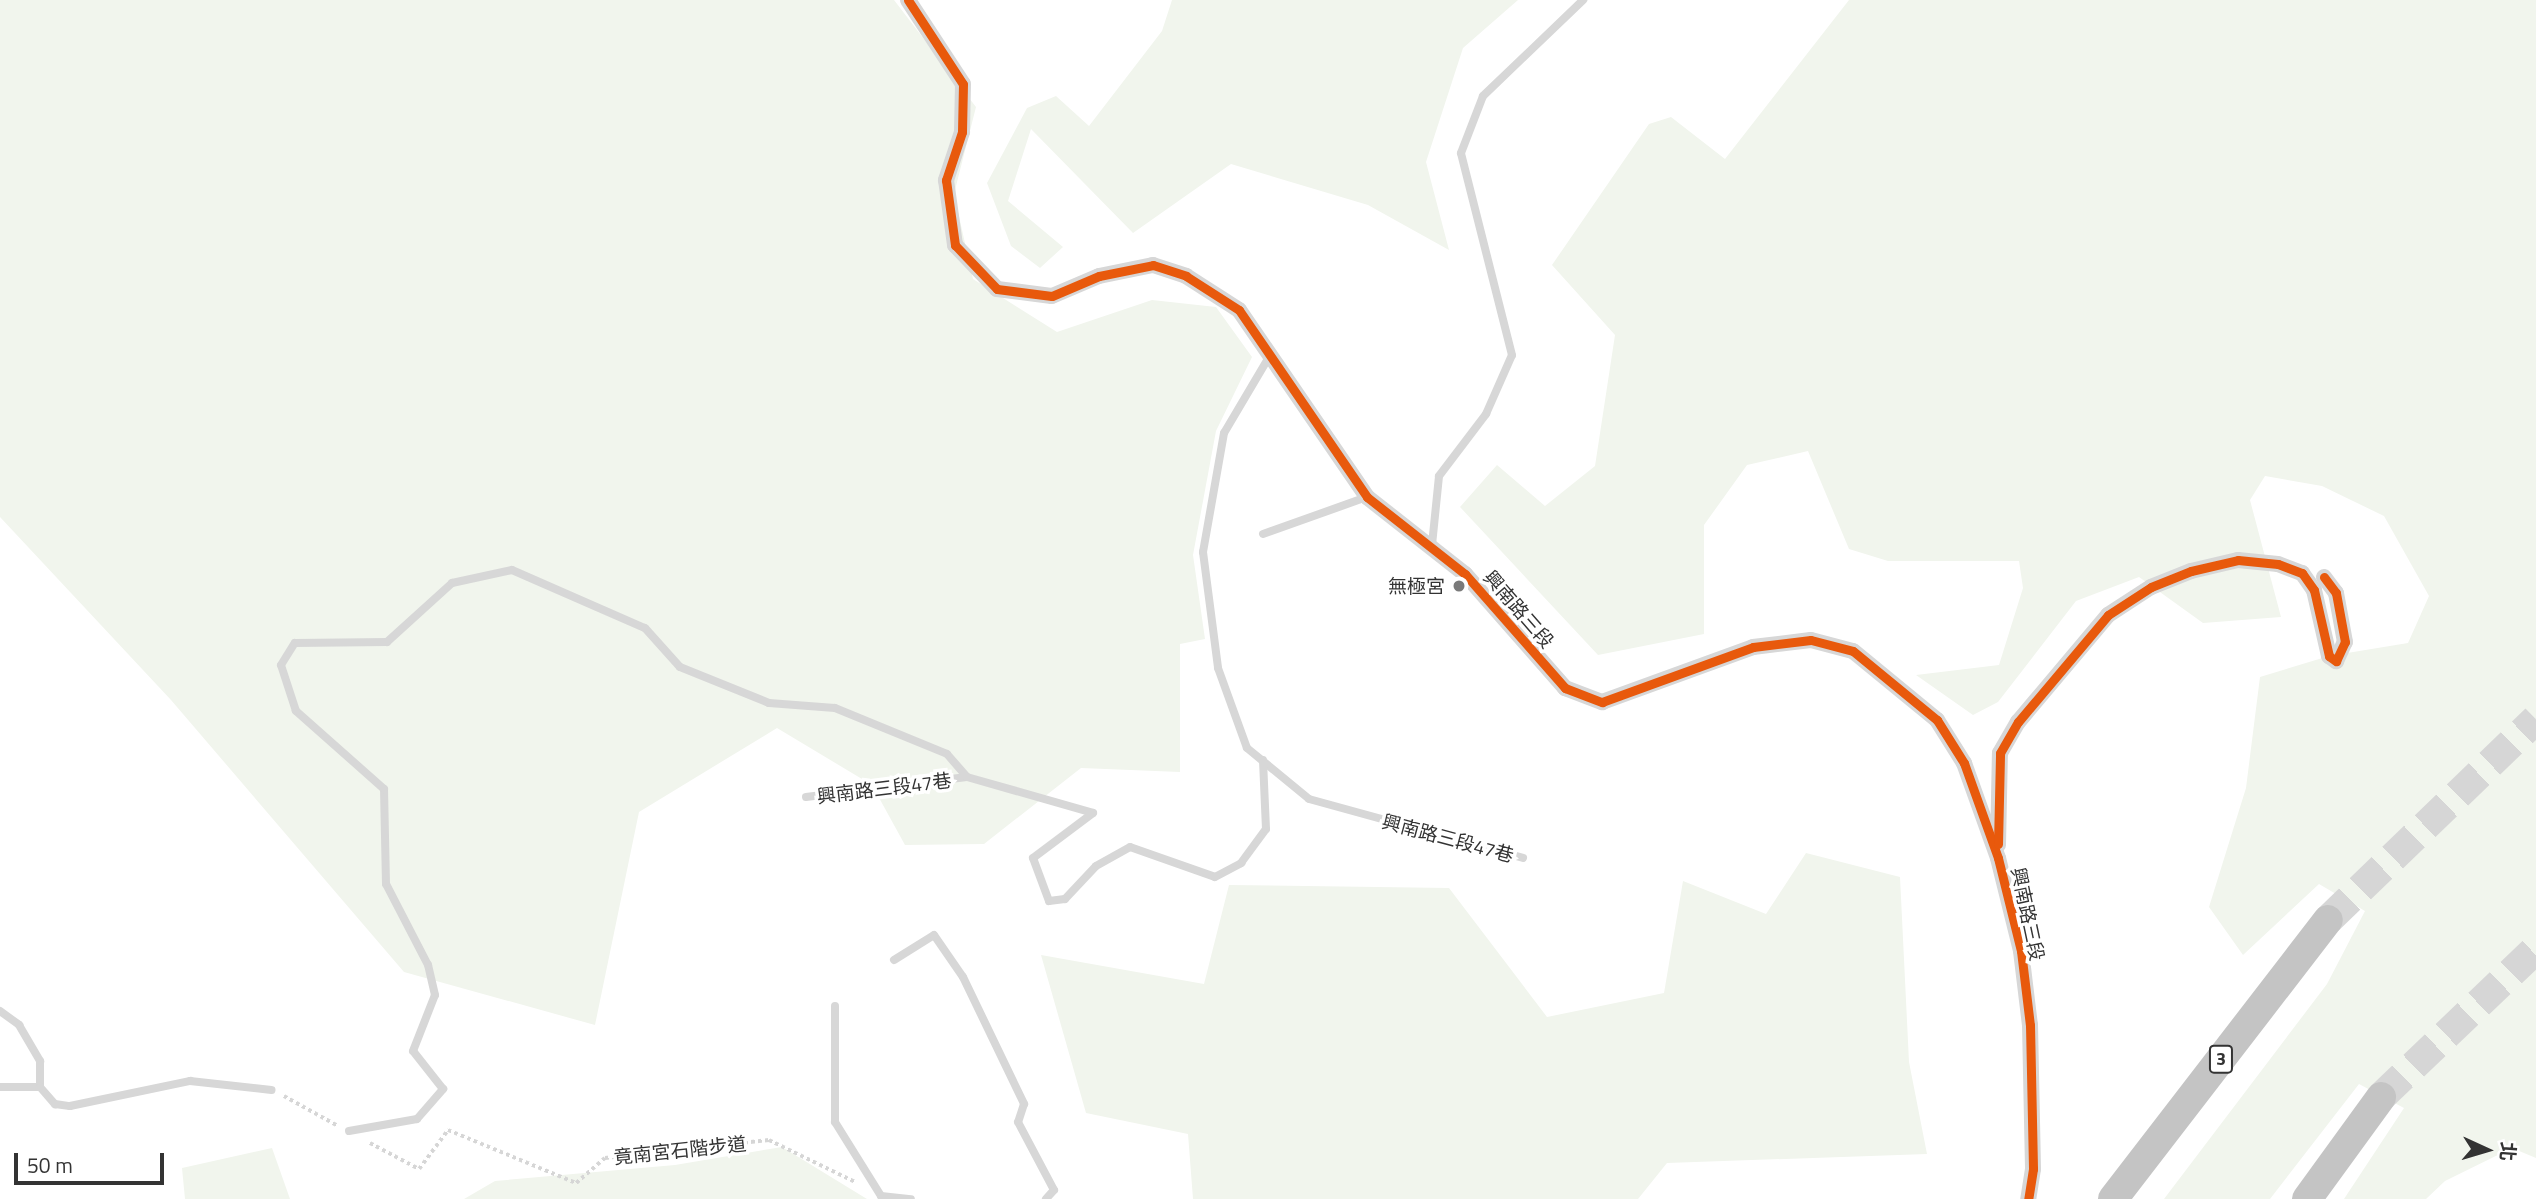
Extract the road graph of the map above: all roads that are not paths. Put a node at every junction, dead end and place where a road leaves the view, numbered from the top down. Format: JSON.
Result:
{"nodes":[{"id":1,"x":908,"y":0,"type":"edge"},
{"id":2,"x":1583,"y":0,"type":"edge"},
{"id":3,"x":1269,"y":357,"type":"junction"},
{"id":4,"x":1367,"y":497,"type":"junction"},
{"id":5,"x":1263,"y":534,"type":"dead end"},
{"id":6,"x":1433,"y":545,"type":"junction"},
{"id":7,"x":2324,"y":577,"type":"dead end"},
{"id":8,"x":1263,"y":760,"type":"junction"},
{"id":9,"x":967,"y":777,"type":"junction"},
{"id":10,"x":806,"y":797,"type":"dead end"},
{"id":11,"x":1523,"y":858,"type":"dead end"},
{"id":12,"x":1998,"y":858,"type":"junction"},
{"id":13,"x":2328,"y":920,"type":"tunnel mouth"},
{"id":14,"x":894,"y":960,"type":"dead end"},
{"id":15,"x":835,"y":1006,"type":"dead end"},
{"id":16,"x":0,"y":1011,"type":"edge"},
{"id":17,"x":0,"y":1087,"type":"edge"},
{"id":18,"x":40,"y":1087,"type":"junction"},
{"id":19,"x":272,"y":1090,"type":"road end"},
{"id":20,"x":2381,"y":1097,"type":"tunnel mouth"},
{"id":21,"x":349,"y":1131,"type":"road end"},
{"id":22,"x":911,"y":1199,"type":"edge"},
{"id":23,"x":1046,"y":1199,"type":"edge"},
{"id":24,"x":2028,"y":1199,"type":"edge"},
{"id":25,"x":2113,"y":1199,"type":"edge"},
{"id":26,"x":2307,"y":1199,"type":"edge"}],
"edges":[{"from":1,"to":3,"type":"street","name":"興南路三段"},
{"from":2,"to":6,"type":"lane"},
{"from":3,"to":4,"type":"street","name":"興南路三段"},
{"from":3,"to":8,"type":"lane","name":"興南路三段47巷"},
{"from":4,"to":5,"type":"lane"},
{"from":4,"to":6,"type":"street","name":"興南路三段"},
{"from":6,"to":12,"type":"street","name":"興南路三段"},
{"from":7,"to":12,"type":"street"},
{"from":8,"to":9,"type":"lane","name":"興南路三段47巷"},
{"from":8,"to":11,"type":"lane","name":"興南路三段47巷"},
{"from":9,"to":10,"type":"lane","name":"興南路三段47巷"},
{"from":9,"to":21,"type":"lane"},
{"from":12,"to":24,"type":"street","name":"興南路三段"},
{"from":13,"to":25,"type":"highway","number":"3"},
{"from":14,"to":23,"type":"lane"},
{"from":15,"to":22,"type":"lane"},
{"from":16,"to":18,"type":"lane"},
{"from":17,"to":18,"type":"lane"},
{"from":18,"to":19,"type":"lane"},
{"from":20,"to":26,"type":"highway"}]}
